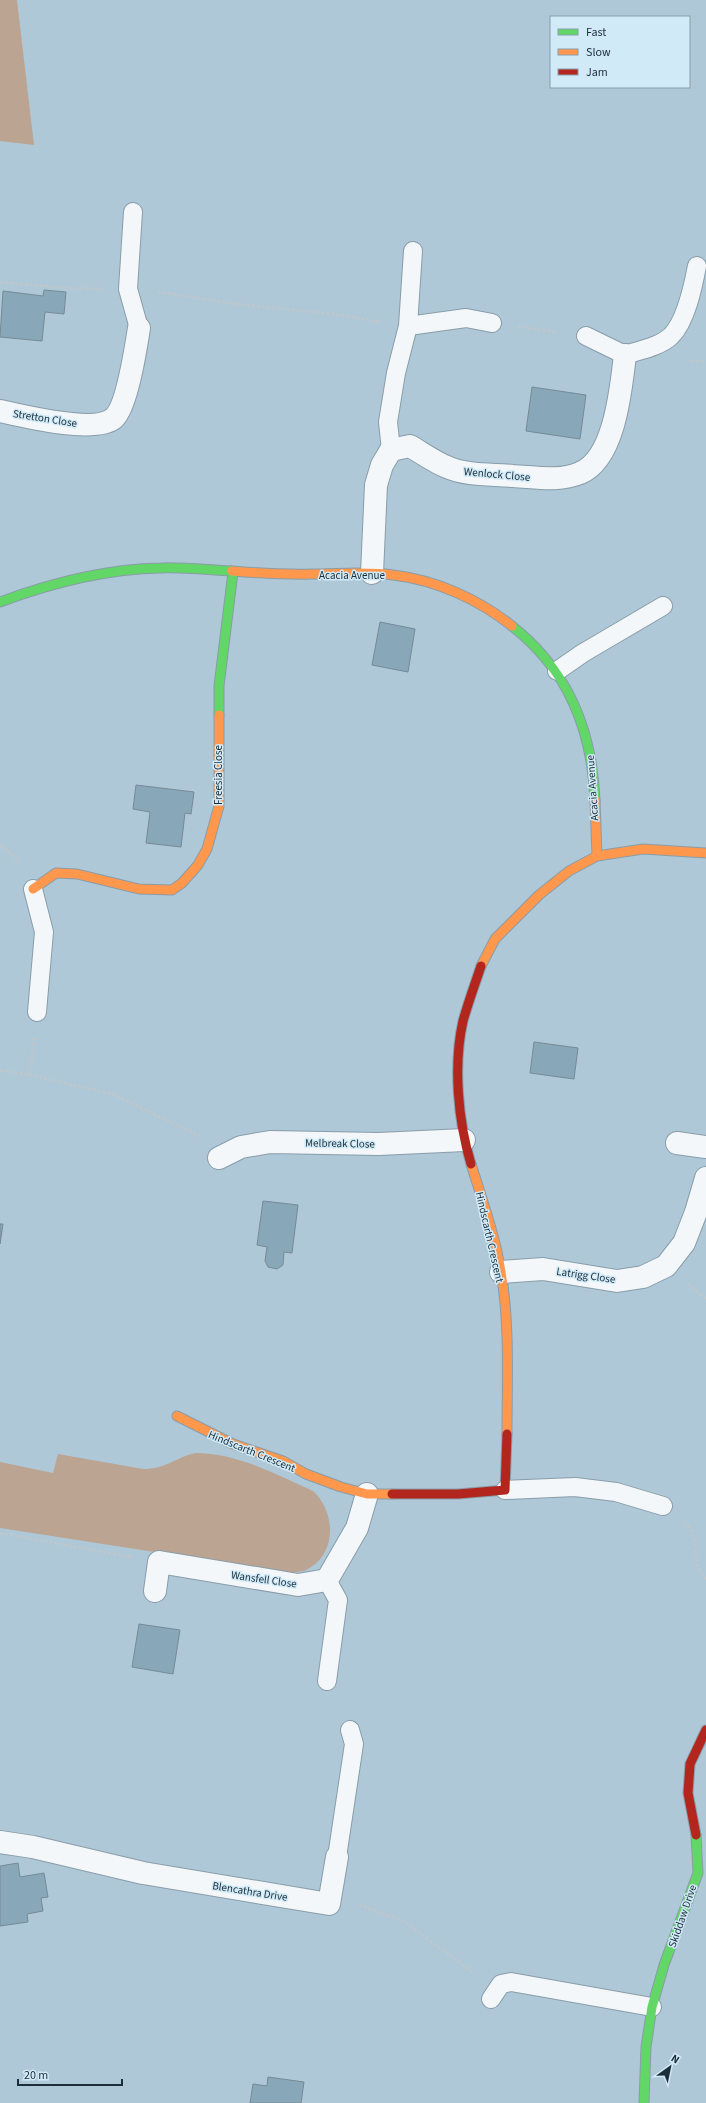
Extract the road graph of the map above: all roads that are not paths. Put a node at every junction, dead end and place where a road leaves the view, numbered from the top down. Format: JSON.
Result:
{"nodes":[{"id":1,"x":133,"y":212,"type":"dead end"},
{"id":2,"x":413,"y":251,"type":"dead end"},
{"id":3,"x":697,"y":266,"type":"dead end"},
{"id":4,"x":492,"y":323,"type":"road end"},
{"id":5,"x":408,"y":326,"type":"junction"},
{"id":6,"x":139,"y":328,"type":"joint"},
{"id":7,"x":586,"y":336,"type":"road end"},
{"id":8,"x":625,"y":355,"type":"junction"},
{"id":9,"x":0,"y":411,"type":"edge"},
{"id":10,"x":391,"y":450,"type":"junction"},
{"id":11,"x":233,"y":572,"type":"junction"},
{"id":12,"x":372,"y":573,"type":"junction"},
{"id":13,"x":0,"y":602,"type":"edge"},
{"id":14,"x":663,"y":606,"type":"dead end"},
{"id":15,"x":557,"y":671,"type":"junction"},
{"id":16,"x":706,"y":853,"type":"edge"},
{"id":17,"x":597,"y":856,"type":"junction"},
{"id":18,"x":33,"y":889,"type":"joint"},
{"id":19,"x":37,"y":1012,"type":"road end"},
{"id":20,"x":464,"y":1140,"type":"junction"},
{"id":21,"x":677,"y":1143,"type":"dead end"},
{"id":22,"x":706,"y":1147,"type":"edge"},
{"id":23,"x":218,"y":1158,"type":"road end"},
{"id":24,"x":706,"y":1178,"type":"edge"},
{"id":25,"x":500,"y":1272,"type":"junction"},
{"id":26,"x":177,"y":1416,"type":"dead end"},
{"id":27,"x":505,"y":1490,"type":"junction"},
{"id":28,"x":367,"y":1494,"type":"junction"},
{"id":29,"x":663,"y":1506,"type":"road end"},
{"id":30,"x":327,"y":1580,"type":"junction"},
{"id":31,"x":155,"y":1591,"type":"dead end"},
{"id":32,"x":327,"y":1680,"type":"dead end"},
{"id":33,"x":350,"y":1730,"type":"dead end"},
{"id":34,"x":706,"y":1730,"type":"edge"},
{"id":35,"x":0,"y":1842,"type":"edge"},
{"id":36,"x":702,"y":1843,"type":"edge"},
{"id":37,"x":337,"y":1857,"type":"joint"},
{"id":38,"x":491,"y":1999,"type":"dead end"},
{"id":39,"x":652,"y":2007,"type":"junction"},
{"id":40,"x":644,"y":2103,"type":"edge"}],
"edges":[{"from":1,"to":6,"type":"lane"},
{"from":2,"to":5,"type":"lane"},
{"from":3,"to":8,"type":"lane"},
{"from":4,"to":5,"type":"lane"},
{"from":5,"to":10,"type":"lane"},
{"from":6,"to":9,"type":"street","name":"Stretton Close"},
{"from":7,"to":8,"type":"lane"},
{"from":8,"to":10,"type":"street","name":"Wenlock Close"},
{"from":10,"to":12,"type":"street"},
{"from":11,"to":12,"type":"street","name":"Acacia Avenue"},
{"from":11,"to":13,"type":"street","name":"Acacia Avenue"},
{"from":11,"to":18,"type":"street","name":"Freesia Close"},
{"from":12,"to":15,"type":"street","name":"Acacia Avenue"},
{"from":14,"to":15,"type":"lane"},
{"from":15,"to":17,"type":"street","name":"Acacia Avenue"},
{"from":16,"to":17,"type":"street","name":"Hindscarth Crescent"},
{"from":17,"to":20,"type":"street","name":"Hindscarth Crescent"},
{"from":18,"to":19,"type":"lane"},
{"from":20,"to":23,"type":"street","name":"Melbreak Close"},
{"from":20,"to":25,"type":"street","name":"Hindscarth Crescent"},
{"from":21,"to":22,"type":"street"},
{"from":24,"to":25,"type":"street","name":"Latrigg Close"},
{"from":25,"to":27,"type":"street","name":"Hindscarth Crescent"},
{"from":26,"to":28,"type":"street","name":"Hindscarth Crescent"},
{"from":27,"to":28,"type":"street","name":"Hindscarth Crescent"},
{"from":27,"to":29,"type":"lane"},
{"from":28,"to":30,"type":"street"},
{"from":30,"to":31,"type":"street","name":"Wansfell Close"},
{"from":30,"to":32,"type":"lane"},
{"from":33,"to":37,"type":"lane"},
{"from":34,"to":36,"type":"street","name":"Skiddaw Drive"},
{"from":35,"to":37,"type":"street","name":"Blencathra Drive"},
{"from":36,"to":39,"type":"street","name":"Skiddaw Drive"},
{"from":38,"to":39,"type":"lane"},
{"from":39,"to":40,"type":"street","name":"Skiddaw Drive"}]}
